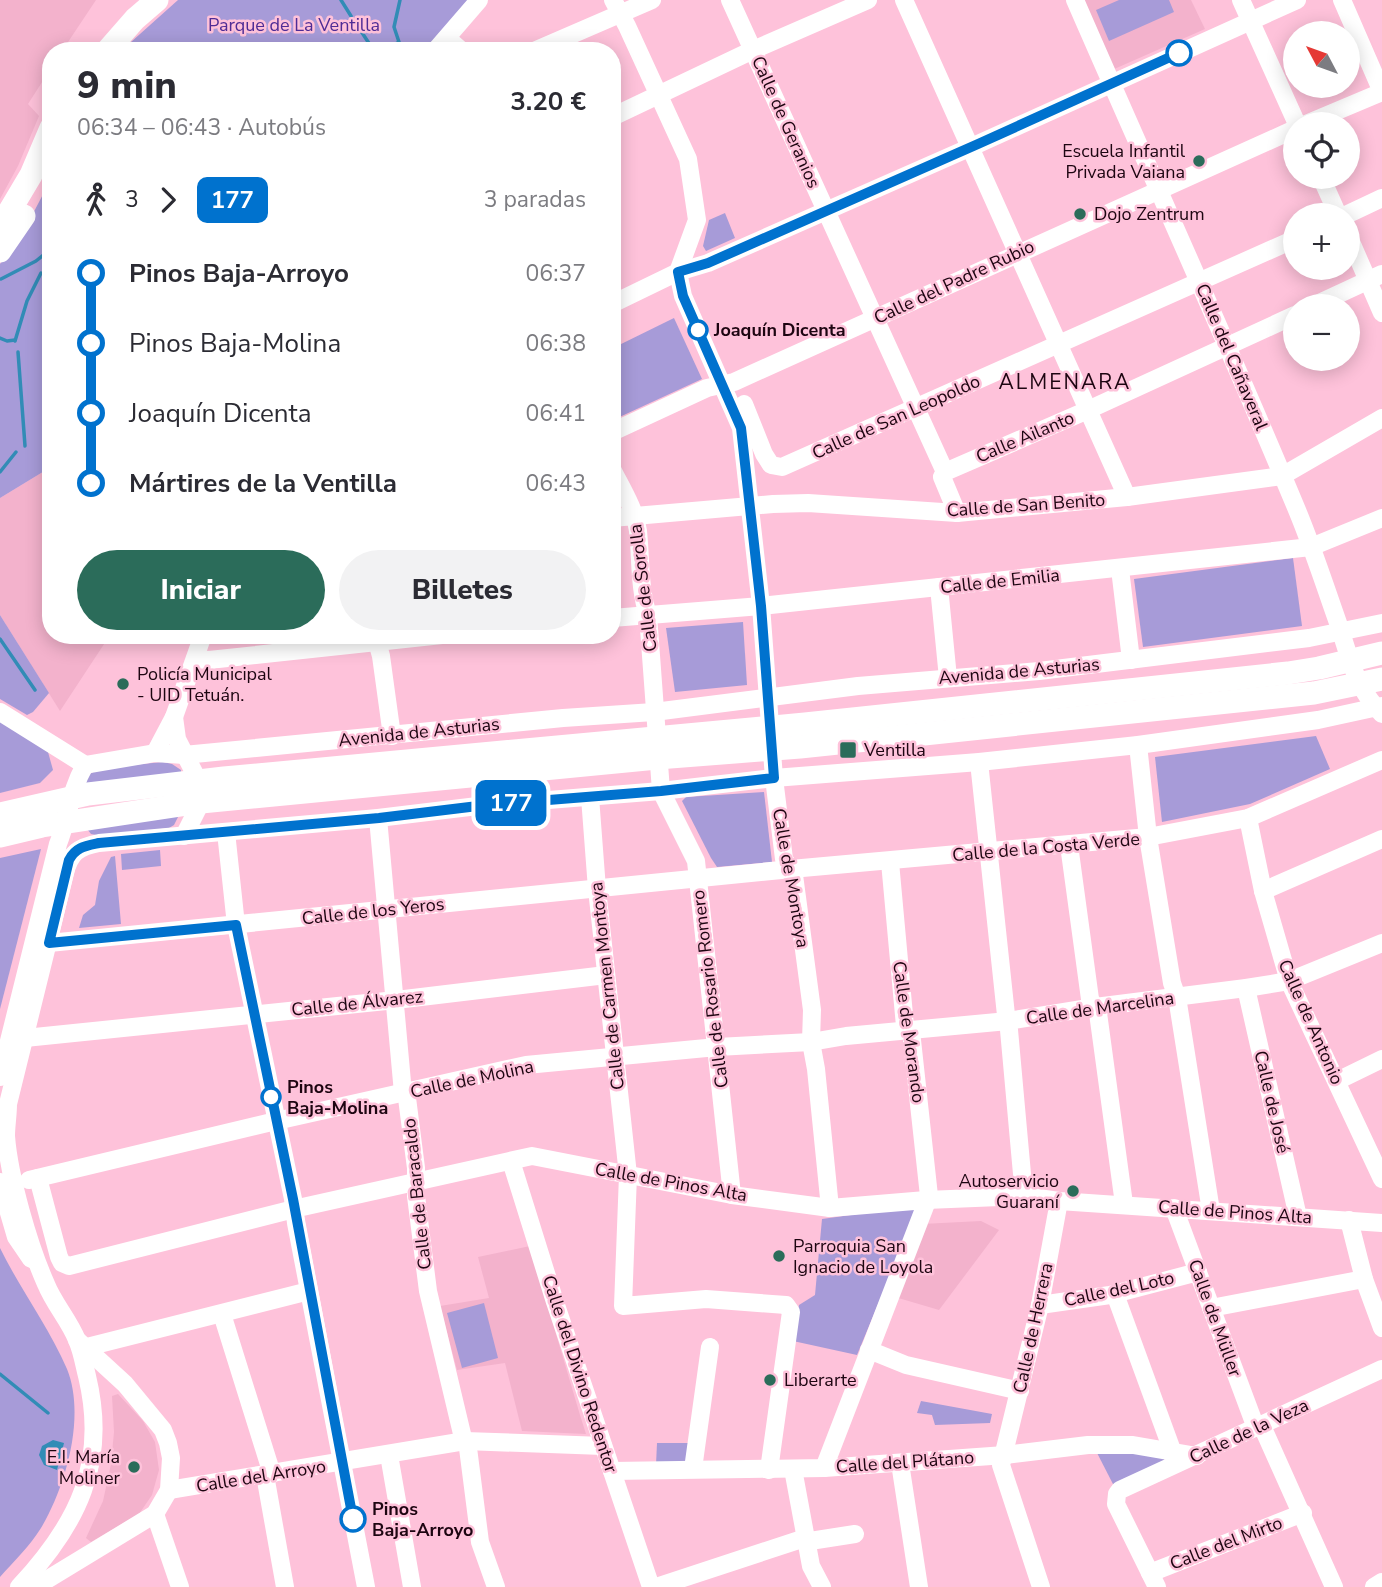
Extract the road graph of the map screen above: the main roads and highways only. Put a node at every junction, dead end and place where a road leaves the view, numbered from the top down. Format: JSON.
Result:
{"nodes":[{"id":1,"x":137,"y":0,"type":"edge"},
{"id":2,"x":157,"y":0,"type":"edge"},
{"id":3,"x":98,"y":42,"type":"edge"},
{"id":4,"x":115,"y":42,"type":"edge"},
{"id":5,"x":42,"y":149,"type":"edge"},
{"id":6,"x":42,"y":182,"type":"edge"},
{"id":7,"x":0,"y":228,"type":"edge"},
{"id":8,"x":0,"y":251,"type":"edge"},
{"id":9,"x":1382,"y":653,"type":"edge"},
{"id":10,"x":1371,"y":682,"type":"edge"},
{"id":11,"x":657,"y":748,"type":"junction"},
{"id":12,"x":200,"y":792,"type":"junction"},
{"id":13,"x":0,"y":814,"type":"edge"},
{"id":14,"x":0,"y":836,"type":"edge"}],
"edges":[{"from":1,"to":3,"type":"main road"},
{"from":2,"to":4,"type":"main road"},
{"from":5,"to":7,"type":"main road"},
{"from":6,"to":8,"type":"main road"},
{"from":9,"to":11,"type":"main road","name":"Avenida de Asturias"},
{"from":10,"to":11,"type":"main road","name":"Avenida de Asturias"},
{"from":11,"to":12,"type":"main road","name":"Avenida de Asturias"},
{"from":12,"to":13,"type":"main road","name":"Avenida de Asturias"},
{"from":12,"to":14,"type":"main road","name":"Avenida de Asturias"}]}
